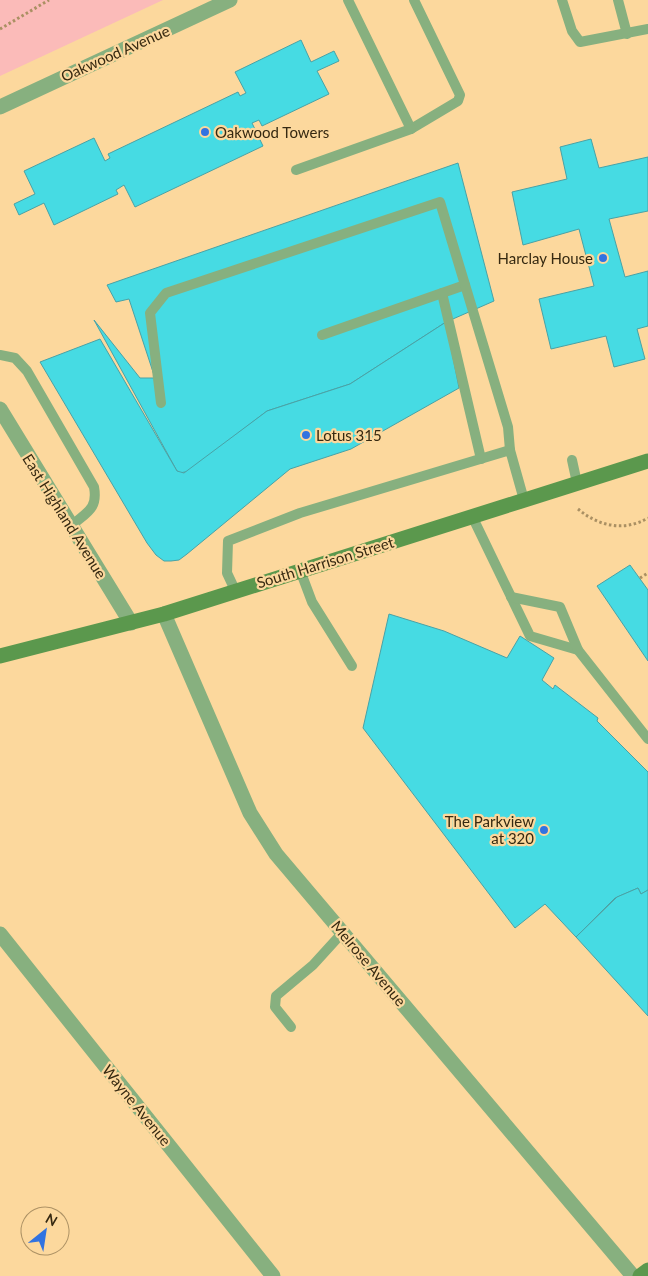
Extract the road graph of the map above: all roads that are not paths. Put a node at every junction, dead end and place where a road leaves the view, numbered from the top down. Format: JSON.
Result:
{"nodes":[{"id":1,"x":230,"y":0,"type":"edge"},
{"id":2,"x":348,"y":0,"type":"edge"},
{"id":3,"x":414,"y":0,"type":"edge"},
{"id":4,"x":562,"y":0,"type":"edge"},
{"id":5,"x":618,"y":0,"type":"edge"},
{"id":6,"x":648,"y":29,"type":"edge"},
{"id":7,"x":627,"y":34,"type":"junction"},
{"id":8,"x":0,"y":107,"type":"edge"},
{"id":9,"x":411,"y":129,"type":"junction"},
{"id":10,"x":296,"y":170,"type":"dead end"},
{"id":11,"x":465,"y":285,"type":"junction"},
{"id":12,"x":442,"y":293,"type":"junction"},
{"id":13,"x":322,"y":335,"type":"dead end"},
{"id":14,"x":0,"y":356,"type":"edge"},
{"id":15,"x":161,"y":403,"type":"dead end"},
{"id":16,"x":0,"y":409,"type":"edge"},
{"id":17,"x":510,"y":450,"type":"junction"},
{"id":18,"x":481,"y":459,"type":"junction"},
{"id":19,"x":572,"y":460,"type":"dead end"},
{"id":20,"x":648,"y":461,"type":"edge"},
{"id":21,"x":577,"y":483,"type":"junction"},
{"id":22,"x":524,"y":500,"type":"junction"},
{"id":23,"x":472,"y":516,"type":"junction"},
{"id":24,"x":72,"y":526,"type":"junction"},
{"id":25,"x":300,"y":570,"type":"junction"},
{"id":26,"x":235,"y":590,"type":"junction"},
{"id":27,"x":512,"y":597,"type":"junction"},
{"id":28,"x":164,"y":614,"type":"junction"},
{"id":29,"x":131,"y":623,"type":"junction"},
{"id":30,"x":578,"y":650,"type":"junction"},
{"id":31,"x":0,"y":656,"type":"edge"},
{"id":32,"x":352,"y":666,"type":"dead end"},
{"id":33,"x":648,"y":738,"type":"edge"},
{"id":34,"x":343,"y":932,"type":"junction"},
{"id":35,"x":0,"y":934,"type":"edge"},
{"id":36,"x":291,"y":1027,"type":"dead end"},
{"id":37,"x":648,"y":1270,"type":"edge"},
{"id":38,"x":273,"y":1276,"type":"edge"},
{"id":39,"x":634,"y":1276,"type":"edge"},
{"id":40,"x":640,"y":1276,"type":"edge"}],
"edges":[{"from":1,"to":8,"type":"street","name":"Oakwood Avenue"},
{"from":2,"to":9,"type":"lane"},
{"from":3,"to":9,"type":"lane"},
{"from":4,"to":7,"type":"lane"},
{"from":5,"to":7,"type":"lane"},
{"from":6,"to":7,"type":"lane"},
{"from":9,"to":10,"type":"lane"},
{"from":11,"to":12,"type":"lane"},
{"from":11,"to":15,"type":"lane"},
{"from":11,"to":17,"type":"lane"},
{"from":12,"to":13,"type":"lane"},
{"from":12,"to":18,"type":"lane"},
{"from":14,"to":24,"type":"lane"},
{"from":16,"to":24,"type":"street","name":"East Highland Avenue"},
{"from":17,"to":18,"type":"lane"},
{"from":17,"to":22,"type":"lane"},
{"from":18,"to":26,"type":"lane"},
{"from":19,"to":21,"type":"lane"},
{"from":20,"to":21,"type":"main road","name":"South Harrison Street"},
{"from":21,"to":22,"type":"main road","name":"South Harrison Street"},
{"from":22,"to":23,"type":"main road","name":"South Harrison Street"},
{"from":23,"to":25,"type":"main road","name":"South Harrison Street"},
{"from":23,"to":27,"type":"lane"},
{"from":24,"to":29,"type":"street","name":"East Highland Avenue"},
{"from":25,"to":26,"type":"main road","name":"South Harrison Street"},
{"from":25,"to":32,"type":"lane"},
{"from":26,"to":28,"type":"main road","name":"South Harrison Street"},
{"from":27,"to":30,"type":"lane"},
{"from":27,"to":30,"type":"lane"},
{"from":28,"to":29,"type":"main road","name":"South Harrison Street"},
{"from":28,"to":34,"type":"street","name":"Melrose Avenue"},
{"from":29,"to":31,"type":"main road","name":"South Harrison Street"},
{"from":30,"to":33,"type":"lane"},
{"from":34,"to":36,"type":"lane"},
{"from":34,"to":39,"type":"street","name":"Melrose Avenue"},
{"from":35,"to":38,"type":"street","name":"Wayne Avenue"},
{"from":37,"to":40,"type":"main road"}]}
